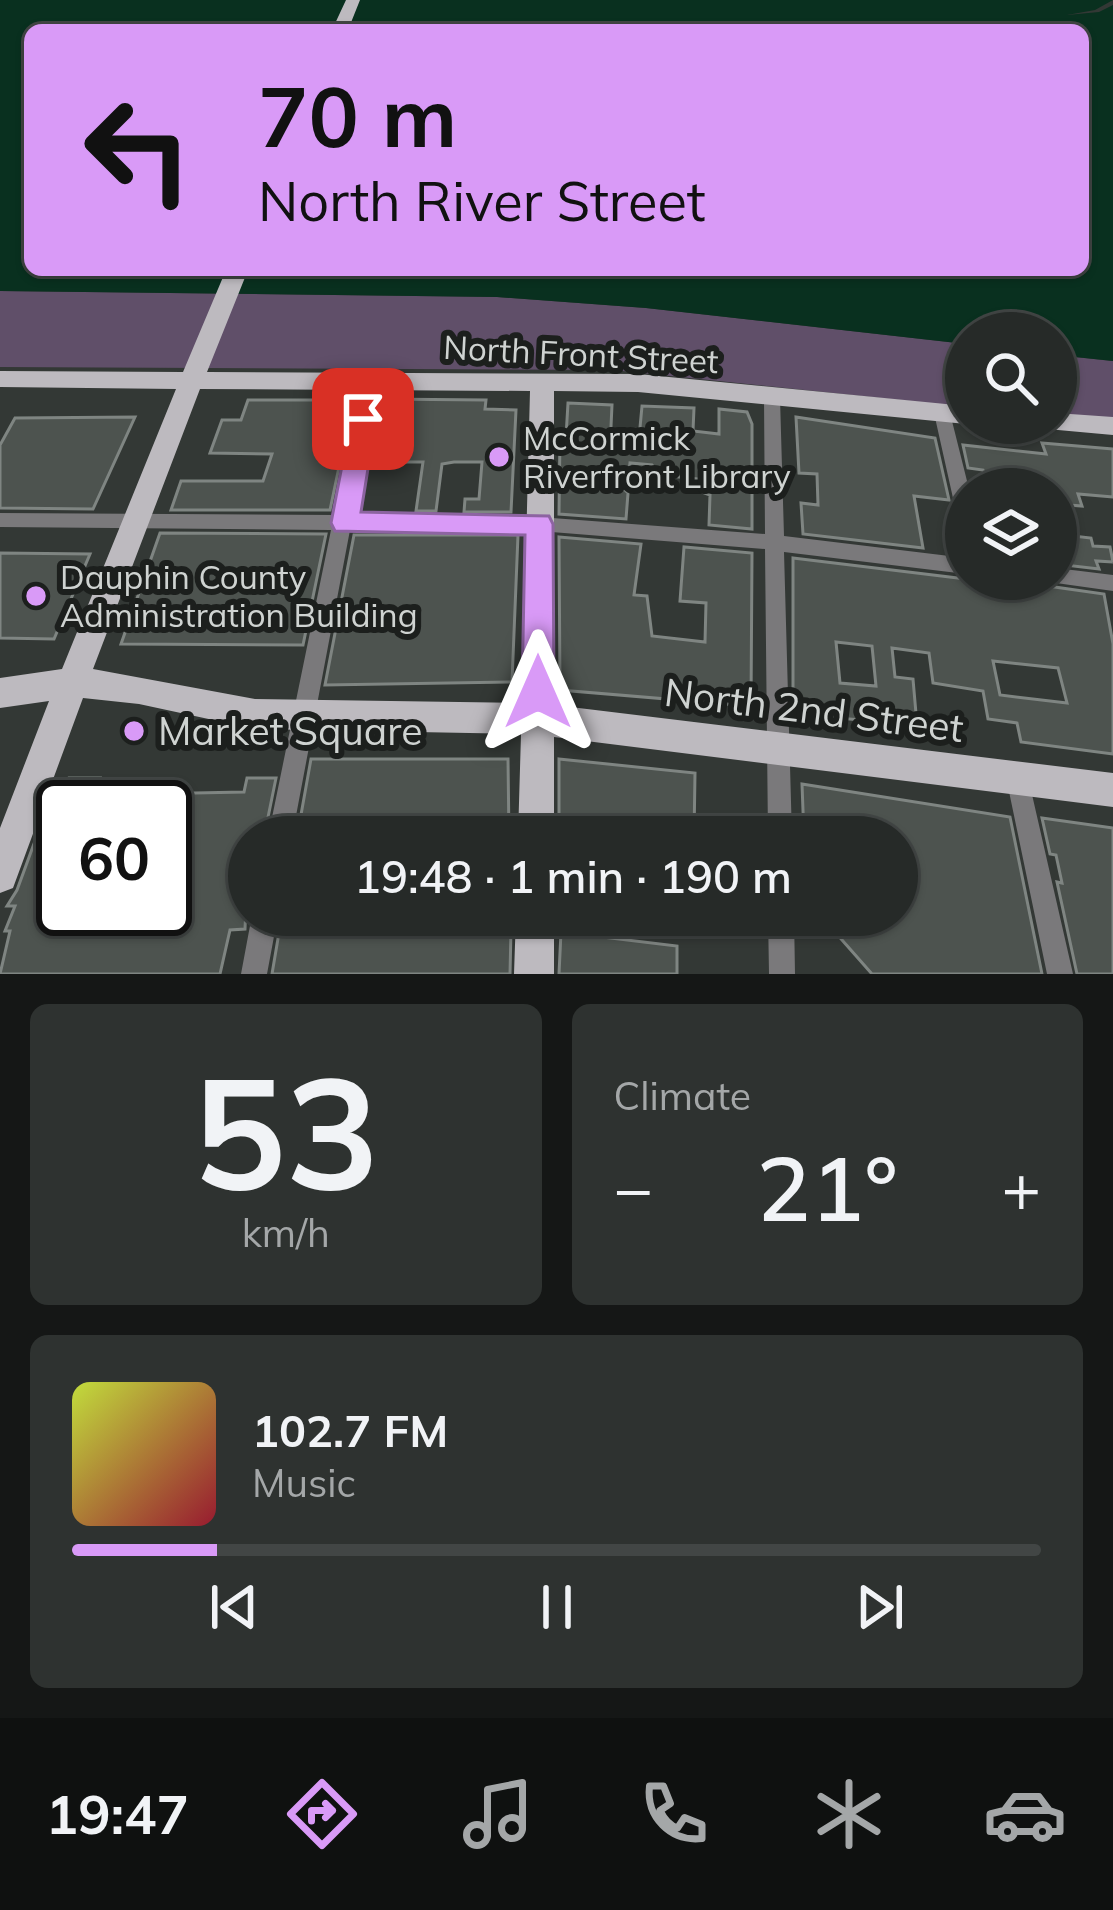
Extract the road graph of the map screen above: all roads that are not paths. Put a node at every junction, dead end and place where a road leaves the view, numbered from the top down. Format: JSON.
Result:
{"nodes":[{"id":1,"x":234,"y":276,"type":"edge"},
{"id":2,"x":193,"y":377,"type":"junction"},
{"id":3,"x":0,"y":379,"type":"edge"},
{"id":4,"x":370,"y":380,"type":"junction"},
{"id":5,"x":542,"y":381,"type":"junction"},
{"id":6,"x":772,"y":398,"type":"junction"},
{"id":7,"x":945,"y":413,"type":"edge"},
{"id":8,"x":1077,"y":423,"type":"edge"},
{"id":9,"x":1113,"y":426,"type":"edge"},
{"id":10,"x":0,"y":520,"type":"edge"},
{"id":11,"x":133,"y":522,"type":"junction"},
{"id":12,"x":345,"y":523,"type":"junction"},
{"id":13,"x":539,"y":524,"type":"junction"},
{"id":14,"x":775,"y":543,"type":"junction"},
{"id":15,"x":945,"y":563,"type":"edge"},
{"id":16,"x":1077,"y":579,"type":"edge"},
{"id":17,"x":1113,"y":583,"type":"edge"},
{"id":18,"x":75,"y":682,"type":"junction"},
{"id":19,"x":0,"y":693,"type":"edge"},
{"id":20,"x":304,"y":717,"type":"junction"},
{"id":21,"x":538,"y":719,"type":"junction"},
{"id":22,"x":778,"y":747,"type":"junction"},
{"id":23,"x":1017,"y":777,"type":"junction"},
{"id":24,"x":1113,"y":790,"type":"edge"},
{"id":25,"x":284,"y":816,"type":"edge"},
{"id":26,"x":536,"y":816,"type":"edge"},
{"id":27,"x":780,"y":816,"type":"edge"},
{"id":28,"x":0,"y":875,"type":"edge"},
{"id":29,"x":261,"y":936,"type":"edge"},
{"id":30,"x":535,"y":936,"type":"edge"},
{"id":31,"x":781,"y":936,"type":"edge"},
{"id":32,"x":254,"y":974,"type":"edge"},
{"id":33,"x":534,"y":974,"type":"edge"},
{"id":34,"x":782,"y":974,"type":"edge"},
{"id":35,"x":1060,"y":974,"type":"edge"}],
"edges":[{"from":1,"to":2,"type":"main road"},
{"from":2,"to":3,"type":"main road","name":"North Front Street"},
{"from":2,"to":4,"type":"main road","name":"North Front Street"},
{"from":2,"to":11,"type":"main road"},
{"from":4,"to":5,"type":"main road","name":"North Front Street"},
{"from":4,"to":12,"type":"street"},
{"from":5,"to":6,"type":"main road","name":"North Front Street"},
{"from":5,"to":13,"type":"main road"},
{"from":6,"to":7,"type":"main road","name":"North Front Street"},
{"from":6,"to":14,"type":"street"},
{"from":8,"to":9,"type":"main road"},
{"from":10,"to":11,"type":"street"},
{"from":11,"to":12,"type":"street"},
{"from":11,"to":18,"type":"main road"},
{"from":12,"to":13,"type":"street"},
{"from":12,"to":20,"type":"street"},
{"from":13,"to":14,"type":"street"},
{"from":13,"to":21,"type":"main road"},
{"from":14,"to":15,"type":"street"},
{"from":14,"to":22,"type":"street"},
{"from":16,"to":17,"type":"street"},
{"from":18,"to":19,"type":"main road","name":"North 2nd Street"},
{"from":18,"to":20,"type":"main road","name":"North 2nd Street"},
{"from":18,"to":28,"type":"main road"},
{"from":20,"to":21,"type":"main road","name":"North 2nd Street"},
{"from":20,"to":25,"type":"street"},
{"from":21,"to":22,"type":"main road","name":"North 2nd Street"},
{"from":21,"to":26,"type":"main road"},
{"from":22,"to":23,"type":"main road","name":"North 2nd Street"},
{"from":22,"to":27,"type":"street"},
{"from":23,"to":24,"type":"main road","name":"North 2nd Street"},
{"from":23,"to":35,"type":"street"},
{"from":29,"to":32,"type":"street"},
{"from":30,"to":33,"type":"main road"},
{"from":31,"to":34,"type":"street"}]}
